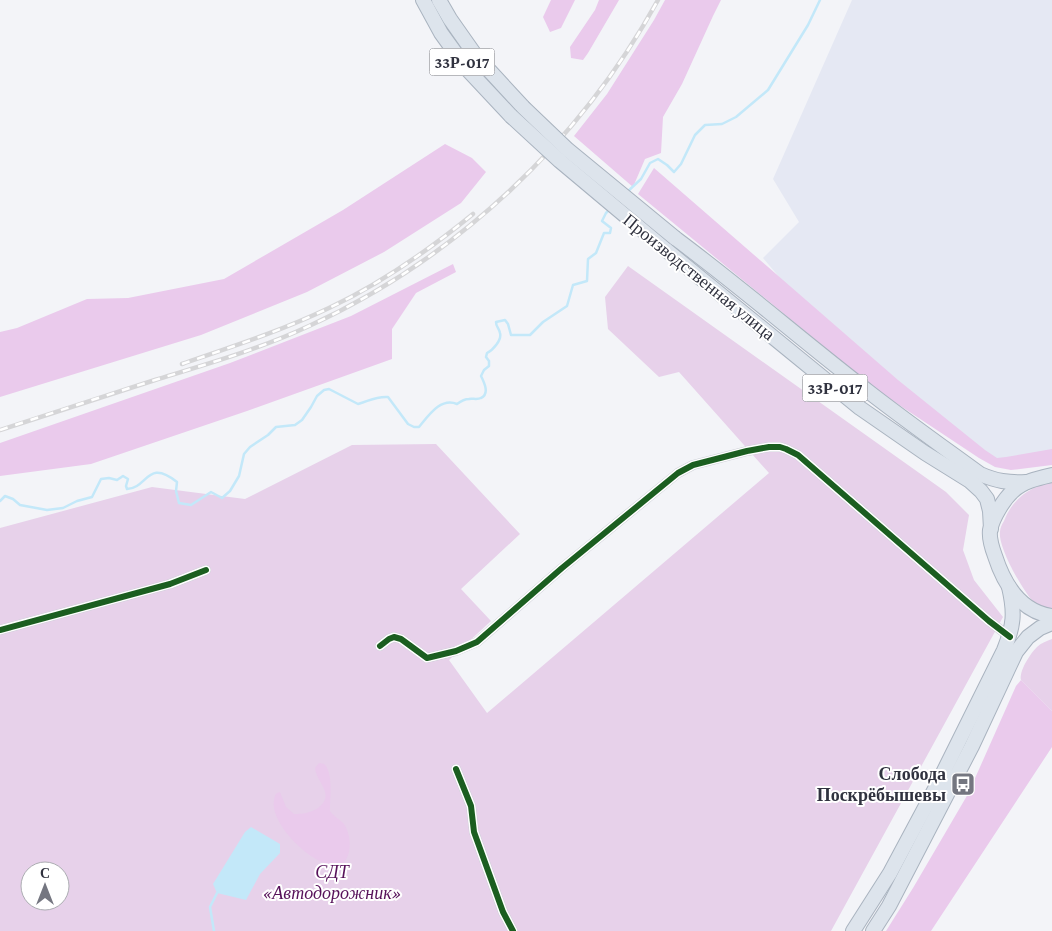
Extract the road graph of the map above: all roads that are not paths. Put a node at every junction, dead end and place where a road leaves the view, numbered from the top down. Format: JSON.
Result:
{"nodes":[{"id":1,"x":422,"y":0,"type":"edge"},
{"id":2,"x":439,"y":0,"type":"edge"},
{"id":3,"x":1052,"y":475,"type":"edge"},
{"id":4,"x":1026,"y":482,"type":"junction"},
{"id":5,"x":990,"y":529,"type":"junction"},
{"id":6,"x":206,"y":570,"type":"dead end"},
{"id":7,"x":1009,"y":587,"type":"junction"},
{"id":8,"x":1052,"y":616,"type":"edge"},
{"id":9,"x":1052,"y":623,"type":"edge"},
{"id":10,"x":0,"y":630,"type":"edge"},
{"id":11,"x":1010,"y":637,"type":"junction"},
{"id":12,"x":380,"y":646,"type":"dead end"},
{"id":13,"x":456,"y":769,"type":"dead end"},
{"id":14,"x":513,"y":931,"type":"edge"},
{"id":15,"x":853,"y":931,"type":"edge"},
{"id":16,"x":873,"y":931,"type":"edge"}],
"edges":[{"from":1,"to":5,"type":"highway","name":"Производственная улица","number":"33Р-017","bridge":true},
{"from":2,"to":4,"type":"highway","name":"Производственная улица","number":"33Р-017","bridge":true},
{"from":3,"to":4,"type":"highway","number":"33Р-017"},
{"from":4,"to":5,"type":"highway","number":"33Р-017"},
{"from":5,"to":7,"type":"highway","number":"33Р-017"},
{"from":6,"to":10,"type":"street"},
{"from":7,"to":8,"type":"highway","number":"33Р-017"},
{"from":7,"to":11,"type":"highway","number":"33Р-017"},
{"from":9,"to":16,"type":"highway"},
{"from":11,"to":12,"type":"street"},
{"from":11,"to":15,"type":"highway","number":"33Р-017"},
{"from":13,"to":14,"type":"street"}]}
